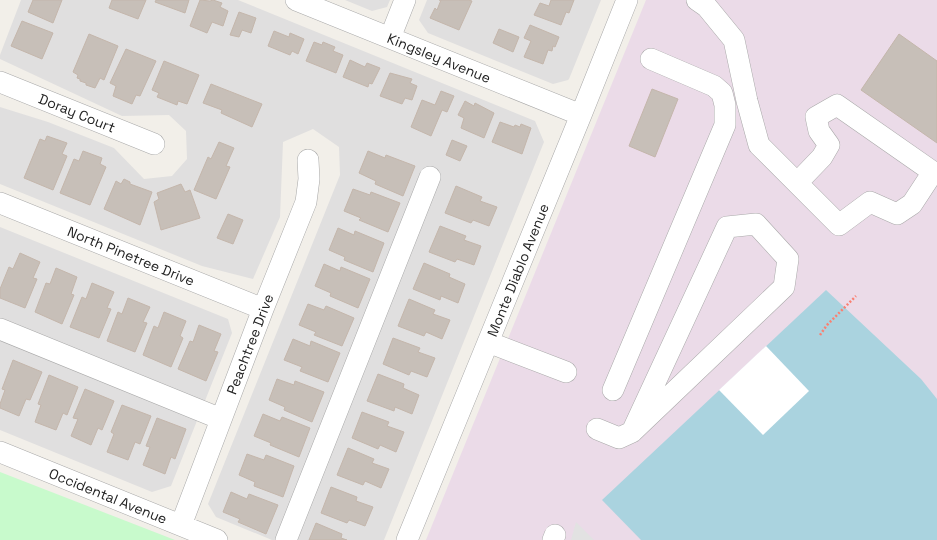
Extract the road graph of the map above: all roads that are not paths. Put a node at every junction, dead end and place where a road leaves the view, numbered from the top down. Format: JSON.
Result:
{"nodes":[{"id":1,"x":296,"y":0,"type":"edge"},
{"id":2,"x":405,"y":0,"type":"edge"},
{"id":3,"x":627,"y":0,"type":"edge"},
{"id":4,"x":697,"y":0,"type":"edge"},
{"id":5,"x":390,"y":38,"type":"junction"},
{"id":6,"x":651,"y":59,"type":"dead end"},
{"id":7,"x":0,"y":82,"type":"edge"},
{"id":8,"x":581,"y":115,"type":"junction"},
{"id":9,"x":154,"y":144,"type":"dead end"},
{"id":10,"x":308,"y":160,"type":"dead end"},
{"id":11,"x":430,"y":177,"type":"dead end"},
{"id":12,"x":797,"y":183,"type":"junction"},
{"id":13,"x":0,"y":203,"type":"edge"},
{"id":14,"x":263,"y":309,"type":"junction"},
{"id":15,"x":0,"y":329,"type":"edge"},
{"id":16,"x":488,"y":342,"type":"junction"},
{"id":17,"x":566,"y":372,"type":"dead end"},
{"id":18,"x":613,"y":390,"type":"dead end"},
{"id":19,"x":221,"y":419,"type":"junction"},
{"id":20,"x":597,"y":430,"type":"dead end"},
{"id":21,"x":632,"y":432,"type":"junction"},
{"id":22,"x":0,"y":452,"type":"edge"},
{"id":23,"x":181,"y":526,"type":"junction"},
{"id":24,"x":217,"y":540,"type":"edge"},
{"id":25,"x":286,"y":540,"type":"edge"},
{"id":26,"x":406,"y":540,"type":"edge"}],
"edges":[{"from":1,"to":5,"type":"street","name":"Kingsley Avenue"},
{"from":2,"to":5,"type":"street"},
{"from":3,"to":8,"type":"street","name":"Monte Diablo Avenue"},
{"from":4,"to":12,"type":"street"},
{"from":5,"to":8,"type":"street","name":"Kingsley Avenue"},
{"from":6,"to":18,"type":"street"},
{"from":7,"to":9,"type":"street","name":"Doray Court"},
{"from":8,"to":16,"type":"street","name":"Monte Diablo Avenue"},
{"from":10,"to":14,"type":"street","name":"Peachtree Drive"},
{"from":11,"to":25,"type":"street"},
{"from":12,"to":12,"type":"street"},
{"from":13,"to":14,"type":"street","name":"North Pinetree Drive"},
{"from":14,"to":19,"type":"street","name":"Peachtree Drive"},
{"from":15,"to":19,"type":"street"},
{"from":16,"to":17,"type":"street"},
{"from":16,"to":26,"type":"street","name":"Monte Diablo Avenue"},
{"from":19,"to":23,"type":"street","name":"Peachtree Drive"},
{"from":20,"to":21,"type":"street"},
{"from":21,"to":21,"type":"street"},
{"from":22,"to":23,"type":"street","name":"Occidental Avenue"},
{"from":23,"to":24,"type":"street","name":"Occidental Avenue"}]}
